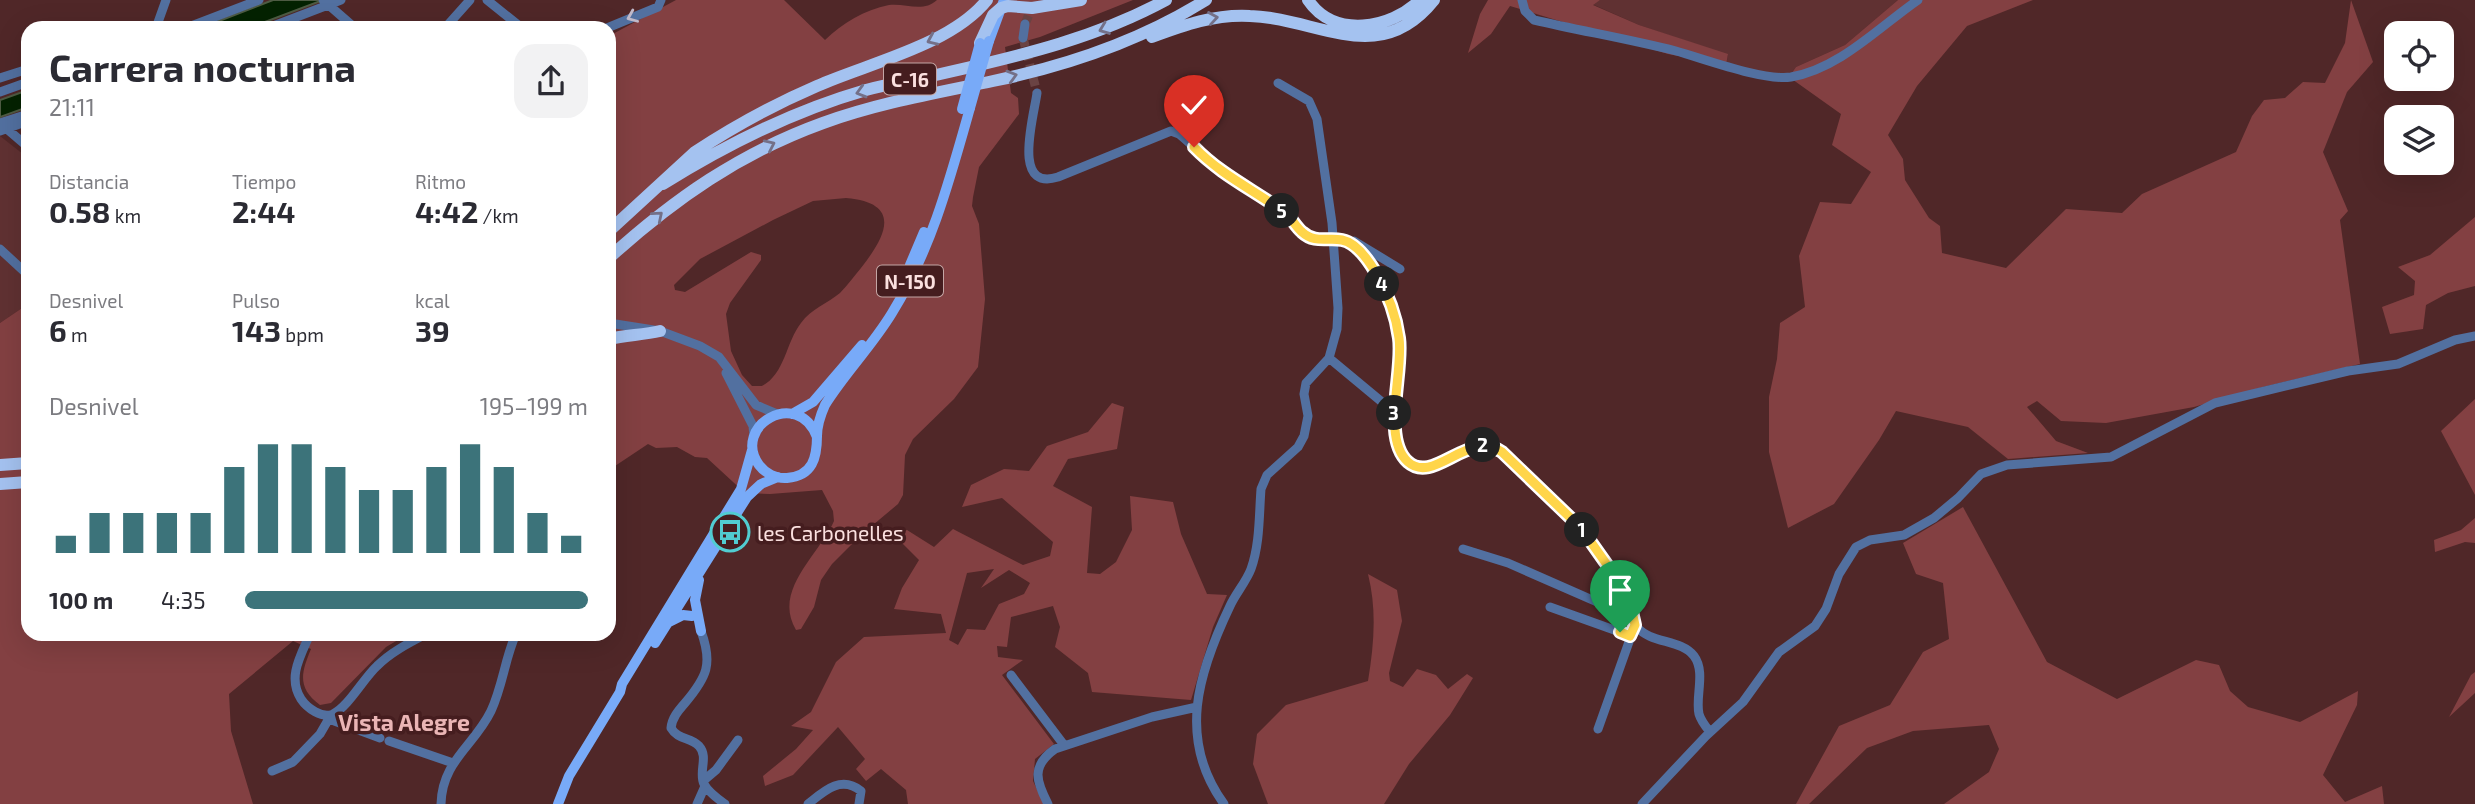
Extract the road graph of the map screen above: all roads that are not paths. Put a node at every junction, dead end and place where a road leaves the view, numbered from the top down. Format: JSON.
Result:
{"nodes":[{"id":1,"x":166,"y":0,"type":"edge"},
{"id":2,"x":259,"y":0,"type":"edge"},
{"id":3,"x":341,"y":0,"type":"edge"},
{"id":4,"x":470,"y":0,"type":"edge"},
{"id":5,"x":487,"y":0,"type":"edge"},
{"id":6,"x":986,"y":0,"type":"edge"},
{"id":7,"x":1027,"y":0,"type":"edge"},
{"id":8,"x":1081,"y":0,"type":"edge"},
{"id":9,"x":1166,"y":0,"type":"edge"},
{"id":10,"x":1206,"y":0,"type":"edge"},
{"id":11,"x":1308,"y":0,"type":"edge"},
{"id":12,"x":1420,"y":0,"type":"edge"},
{"id":13,"x":1434,"y":0,"type":"edge"},
{"id":14,"x":1522,"y":0,"type":"edge"},
{"id":15,"x":1918,"y":0,"type":"edge"},
{"id":16,"x":325,"y":2,"type":"edge"},
{"id":17,"x":660,"y":3,"type":"edge"},
{"id":18,"x":999,"y":3,"type":"edge"},
{"id":19,"x":1041,"y":7,"type":"junction"},
{"id":20,"x":158,"y":21,"type":"edge"},
{"id":21,"x":204,"y":21,"type":"edge"},
{"id":22,"x":283,"y":21,"type":"edge"},
{"id":23,"x":347,"y":21,"type":"edge"},
{"id":24,"x":451,"y":21,"type":"edge"},
{"id":25,"x":513,"y":21,"type":"edge"},
{"id":26,"x":616,"y":24,"type":"edge"},
{"id":27,"x":1025,"y":24,"type":"tunnel mouth"},
{"id":28,"x":1023,"y":38,"type":"tunnel mouth"},
{"id":29,"x":985,"y":42,"type":"joint"},
{"id":30,"x":1101,"y":50,"type":"junction"},
{"id":31,"x":21,"y":71,"type":"edge"},
{"id":32,"x":0,"y":78,"type":"edge"},
{"id":33,"x":1278,"y":83,"type":"dead end"},
{"id":34,"x":21,"y":84,"type":"edge"},
{"id":35,"x":0,"y":92,"type":"edge"},
{"id":36,"x":1037,"y":93,"type":"tunnel mouth"},
{"id":37,"x":966,"y":108,"type":"junction"},
{"id":38,"x":21,"y":118,"type":"edge"},
{"id":39,"x":21,"y":123,"type":"edge"},
{"id":40,"x":2,"y":127,"type":"edge"},
{"id":41,"x":21,"y":142,"type":"edge"},
{"id":42,"x":663,"y":184,"type":"junction"},
{"id":43,"x":616,"y":225,"type":"edge"},
{"id":44,"x":1332,"y":240,"type":"junction"},
{"id":45,"x":1346,"y":240,"type":"junction"},
{"id":46,"x":0,"y":249,"type":"edge"},
{"id":47,"x":616,"y":252,"type":"edge"},
{"id":48,"x":21,"y":268,"type":"edge"},
{"id":49,"x":1401,"y":269,"type":"dead end"},
{"id":50,"x":616,"y":324,"type":"edge"},
{"id":51,"x":660,"y":331,"type":"junction"},
{"id":52,"x":2475,"y":336,"type":"edge"},
{"id":53,"x":616,"y":337,"type":"edge"},
{"id":54,"x":1329,"y":358,"type":"junction"},
{"id":55,"x":725,"y":364,"type":"junction"},
{"id":56,"x":1394,"y":412,"type":"junction"},
{"id":57,"x":777,"y":414,"type":"junction"},
{"id":58,"x":792,"y":414,"type":"junction"},
{"id":59,"x":817,"y":436,"type":"junction"},
{"id":60,"x":753,"y":442,"type":"junction"},
{"id":61,"x":21,"y":464,"type":"edge"},
{"id":62,"x":0,"y":465,"type":"edge"},
{"id":63,"x":778,"y":477,"type":"junction"},
{"id":64,"x":21,"y":482,"type":"edge"},
{"id":65,"x":0,"y":484,"type":"edge"},
{"id":66,"x":1463,"y":549,"type":"dead end"},
{"id":67,"x":703,"y":568,"type":"junction"},
{"id":68,"x":685,"y":580,"type":"junction"},
{"id":69,"x":680,"y":603,"type":"junction"},
{"id":70,"x":1550,"y":607,"type":"dead end"},
{"id":71,"x":1631,"y":611,"type":"junction"},
{"id":72,"x":692,"y":617,"type":"junction"},
{"id":73,"x":667,"y":624,"type":"junction"},
{"id":74,"x":1635,"y":625,"type":"junction"},
{"id":75,"x":701,"y":631,"type":"junction"},
{"id":76,"x":1630,"y":636,"type":"junction"},
{"id":77,"x":307,"y":641,"type":"edge"},
{"id":78,"x":413,"y":641,"type":"edge"},
{"id":79,"x":512,"y":641,"type":"edge"},
{"id":80,"x":1011,"y":675,"type":"dead end"},
{"id":81,"x":620,"y":692,"type":"junction"},
{"id":82,"x":1197,"y":707,"type":"junction"},
{"id":83,"x":330,"y":717,"type":"junction"},
{"id":84,"x":1598,"y":729,"type":"dead end"},
{"id":85,"x":1710,"y":732,"type":"junction"},
{"id":86,"x":738,"y":740,"type":"dead end"},
{"id":87,"x":1064,"y":745,"type":"junction"},
{"id":88,"x":453,"y":763,"type":"junction"},
{"id":89,"x":272,"y":771,"type":"dead end"},
{"id":90,"x":704,"y":784,"type":"junction"},
{"id":91,"x":440,"y":804,"type":"edge"},
{"id":92,"x":558,"y":804,"type":"edge"},
{"id":93,"x":697,"y":804,"type":"edge"},
{"id":94,"x":725,"y":804,"type":"edge"},
{"id":95,"x":808,"y":804,"type":"edge"},
{"id":96,"x":859,"y":804,"type":"edge"},
{"id":97,"x":1048,"y":804,"type":"edge"},
{"id":98,"x":1224,"y":804,"type":"edge"},
{"id":99,"x":1642,"y":804,"type":"edge"}],
"edges":[{"from":1,"to":20,"type":"street"},
{"from":2,"to":21,"type":"street"},
{"from":3,"to":16,"type":"street"},
{"from":4,"to":24,"type":"street"},
{"from":5,"to":25,"type":"street"},
{"from":6,"to":42,"type":"highway","one_way":true},
{"from":7,"to":19,"type":"highway"},
{"from":8,"to":19,"type":"highway"},
{"from":9,"to":42,"type":"highway","number":"C-16","one_way":true},
{"from":10,"to":30,"type":"highway","number":"C-16"},
{"from":11,"to":12,"type":"highway"},
{"from":30,"to":13,"type":"highway","one_way":true},
{"from":14,"to":15,"type":"street"},
{"from":16,"to":22,"type":"street"},
{"from":16,"to":23,"type":"street"},
{"from":17,"to":26,"type":"street","one_way":true},
{"from":18,"to":19,"type":"highway"},
{"from":18,"to":29,"type":"highway"},
{"from":27,"to":28,"type":"street"},
{"from":29,"to":37,"type":"main road","number":"N-150","bridge":true},
{"from":47,"to":30,"type":"highway","number":"C-16","one_way":true},
{"from":31,"to":32,"type":"street"},
{"from":33,"to":44,"type":"street"},
{"from":34,"to":35,"type":"street"},
{"from":36,"to":44,"type":"street"},
{"from":37,"to":58,"type":"main road","number":"N-150"},
{"from":37,"to":59,"type":"main road","number":"N-150"},
{"from":38,"to":40,"type":"street"},
{"from":39,"to":40,"type":"street"},
{"from":40,"to":41,"type":"street"},
{"from":42,"to":43,"type":"highway","number":"C-16"},
{"from":44,"to":45,"type":"street"},
{"from":44,"to":54,"type":"street"},
{"from":45,"to":49,"type":"street"},
{"from":45,"to":56,"type":"street"},
{"from":46,"to":48,"type":"street"},
{"from":50,"to":51,"type":"street"},
{"from":51,"to":53,"type":"highway"},
{"from":51,"to":55,"type":"street"},
{"from":52,"to":85,"type":"street"},
{"from":54,"to":56,"type":"street"},
{"from":54,"to":82,"type":"street"},
{"from":55,"to":57,"type":"street"},
{"from":55,"to":60,"type":"street"},
{"from":56,"to":71,"type":"street"},
{"from":57,"to":58,"type":"main road"},
{"from":57,"to":60,"type":"main road"},
{"from":58,"to":59,"type":"main road"},
{"from":59,"to":63,"type":"main road"},
{"from":60,"to":63,"type":"main road"},
{"from":60,"to":68,"type":"main road"},
{"from":61,"to":62,"type":"highway"},
{"from":63,"to":67,"type":"main road"},
{"from":64,"to":65,"type":"highway"},
{"from":66,"to":71,"type":"street"},
{"from":67,"to":69,"type":"main road"},
{"from":67,"to":75,"type":"main road"},
{"from":68,"to":69,"type":"main road"},
{"from":68,"to":81,"type":"main road"},
{"from":69,"to":72,"type":"main road"},
{"from":69,"to":73,"type":"main road"},
{"from":70,"to":76,"type":"street"},
{"from":71,"to":74,"type":"street"},
{"from":72,"to":73,"type":"main road"},
{"from":72,"to":75,"type":"main road"},
{"from":73,"to":81,"type":"main road"},
{"from":74,"to":76,"type":"street"},
{"from":74,"to":85,"type":"street"},
{"from":75,"to":90,"type":"street"},
{"from":76,"to":84,"type":"street"},
{"from":77,"to":83,"type":"street"},
{"from":78,"to":83,"type":"street"},
{"from":79,"to":88,"type":"street"},
{"from":80,"to":87,"type":"street"},
{"from":81,"to":92,"type":"main road"},
{"from":82,"to":87,"type":"street"},
{"from":82,"to":98,"type":"street"},
{"from":83,"to":88,"type":"street"},
{"from":83,"to":89,"type":"street"},
{"from":85,"to":99,"type":"street"},
{"from":86,"to":90,"type":"street"},
{"from":87,"to":97,"type":"street"},
{"from":88,"to":91,"type":"street"},
{"from":90,"to":93,"type":"street"},
{"from":90,"to":94,"type":"street"},
{"from":95,"to":96,"type":"street"}]}
